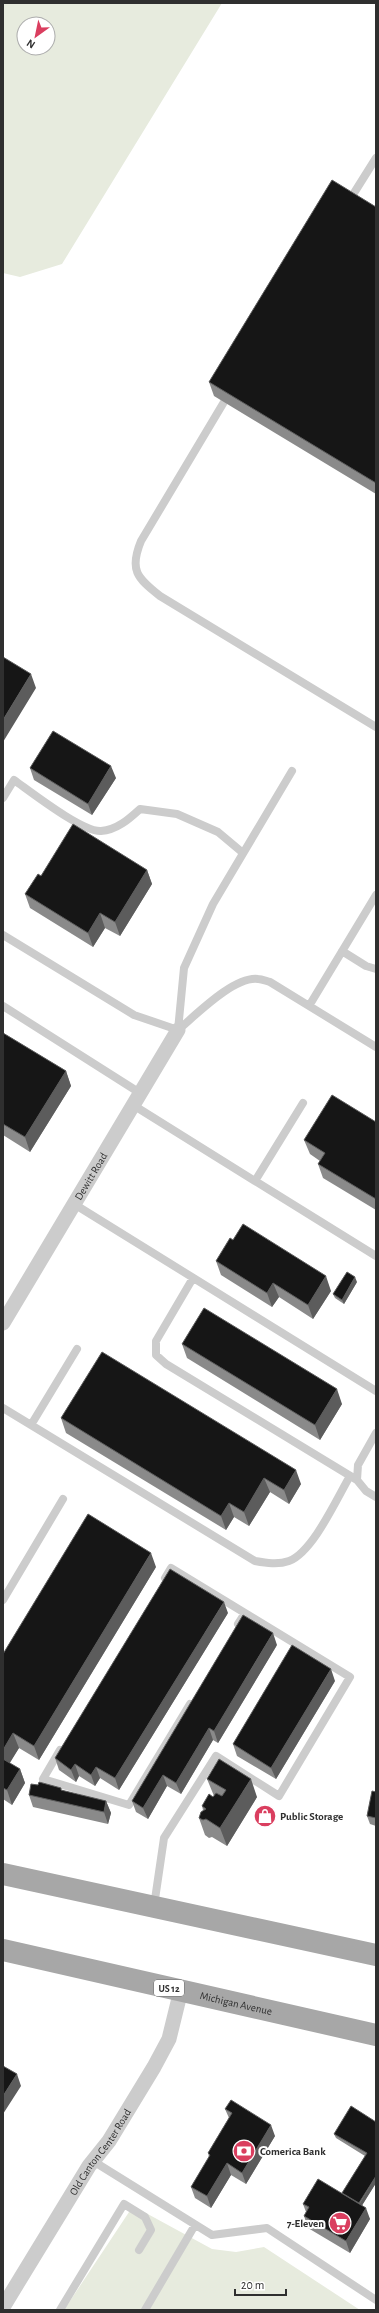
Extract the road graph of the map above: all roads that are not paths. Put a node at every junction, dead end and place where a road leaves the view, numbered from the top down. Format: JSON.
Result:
{"nodes":[{"id":1,"x":376,"y":158,"type":"edge"},
{"id":2,"x":349,"y":201,"type":"edge"},
{"id":3,"x":224,"y":402,"type":"edge"},
{"id":4,"x":376,"y":727,"type":"edge"},
{"id":5,"x":292,"y":771,"type":"dead end"},
{"id":6,"x":3,"y":798,"type":"edge"},
{"id":7,"x":243,"y":853,"type":"junction"},
{"id":8,"x":376,"y":895,"type":"edge"},
{"id":9,"x":3,"y":935,"type":"edge"},
{"id":10,"x":342,"y":951,"type":"junction"},
{"id":11,"x":376,"y":969,"type":"edge"},
{"id":12,"x":3,"y":1006,"type":"edge"},
{"id":13,"x":309,"y":1006,"type":"junction"},
{"id":14,"x":178,"y":1030,"type":"junction"},
{"id":15,"x":376,"y":1047,"type":"edge"},
{"id":16,"x":137,"y":1099,"type":"junction"},
{"id":17,"x":303,"y":1103,"type":"dead end"},
{"id":18,"x":255,"y":1181,"type":"junction"},
{"id":19,"x":74,"y":1204,"type":"junction"},
{"id":20,"x":376,"y":1256,"type":"edge"},
{"id":21,"x":193,"y":1278,"type":"junction"},
{"id":22,"x":3,"y":1323,"type":"edge"},
{"id":23,"x":77,"y":1349,"type":"dead end"},
{"id":24,"x":376,"y":1391,"type":"edge"},
{"id":25,"x":3,"y":1408,"type":"edge"},
{"id":26,"x":31,"y":1425,"type":"junction"},
{"id":27,"x":376,"y":1433,"type":"edge"},
{"id":28,"x":354,"y":1478,"type":"junction"},
{"id":29,"x":376,"y":1497,"type":"edge"},
{"id":30,"x":63,"y":1499,"type":"dead end"},
{"id":31,"x":159,"y":1588,"type":"edge"},
{"id":32,"x":3,"y":1600,"type":"edge"},
{"id":33,"x":245,"y":1613,"type":"junction"},
{"id":34,"x":233,"y":1632,"type":"edge"},
{"id":35,"x":193,"y":1699,"type":"edge"},
{"id":36,"x":64,"y":1745,"type":"edge"},
{"id":37,"x":3,"y":1874,"type":"edge"},
{"id":38,"x":153,"y":1907,"type":"junction"},
{"id":39,"x":3,"y":1950,"type":"edge"},
{"id":40,"x":376,"y":1955,"type":"edge"},
{"id":41,"x":181,"y":1990,"type":"junction"},
{"id":42,"x":376,"y":2034,"type":"edge"},
{"id":43,"x":93,"y":2161,"type":"junction"},
{"id":44,"x":195,"y":2225,"type":"junction"},
{"id":45,"x":139,"y":2250,"type":"dead end"},
{"id":46,"x":376,"y":2300,"type":"edge"},
{"id":47,"x":3,"y":2307,"type":"edge"},
{"id":48,"x":60,"y":2310,"type":"edge"},
{"id":49,"x":145,"y":2310,"type":"edge"}],
"edges":[{"from":1,"to":2,"type":"lane"},
{"from":3,"to":4,"type":"lane"},
{"from":5,"to":7,"type":"lane"},
{"from":6,"to":7,"type":"lane"},
{"from":7,"to":14,"type":"lane"},
{"from":8,"to":10,"type":"lane"},
{"from":9,"to":14,"type":"lane"},
{"from":10,"to":11,"type":"lane"},
{"from":10,"to":13,"type":"lane"},
{"from":12,"to":16,"type":"lane"},
{"from":13,"to":14,"type":"lane"},
{"from":13,"to":15,"type":"lane"},
{"from":14,"to":16,"type":"street","name":"Dewitt Road"},
{"from":16,"to":18,"type":"lane"},
{"from":16,"to":19,"type":"street","name":"Dewitt Road"},
{"from":17,"to":18,"type":"lane"},
{"from":18,"to":20,"type":"lane"},
{"from":19,"to":21,"type":"lane"},
{"from":19,"to":22,"type":"street","name":"Dewitt Road"},
{"from":21,"to":24,"type":"lane"},
{"from":21,"to":28,"type":"lane"},
{"from":23,"to":26,"type":"lane"},
{"from":25,"to":26,"type":"lane"},
{"from":26,"to":28,"type":"lane"},
{"from":27,"to":28,"type":"lane"},
{"from":28,"to":29,"type":"lane"},
{"from":30,"to":32,"type":"lane"},
{"from":31,"to":33,"type":"lane"},
{"from":33,"to":34,"type":"lane"},
{"from":33,"to":38,"type":"lane"},
{"from":35,"to":36,"type":"lane"},
{"from":37,"to":38,"type":"main road"},
{"from":38,"to":40,"type":"main road"},
{"from":39,"to":41,"type":"main road","name":"Michigan Avenue","number":"US 12"},
{"from":41,"to":42,"type":"main road","name":"Michigan Avenue","number":"US 12"},
{"from":41,"to":43,"type":"street","name":"Old Canton Center Road"},
{"from":43,"to":44,"type":"lane"},
{"from":43,"to":47,"type":"street","name":"Old Canton Center Road"},
{"from":44,"to":46,"type":"lane"},
{"from":44,"to":49,"type":"lane"},
{"from":45,"to":48,"type":"lane"}]}
